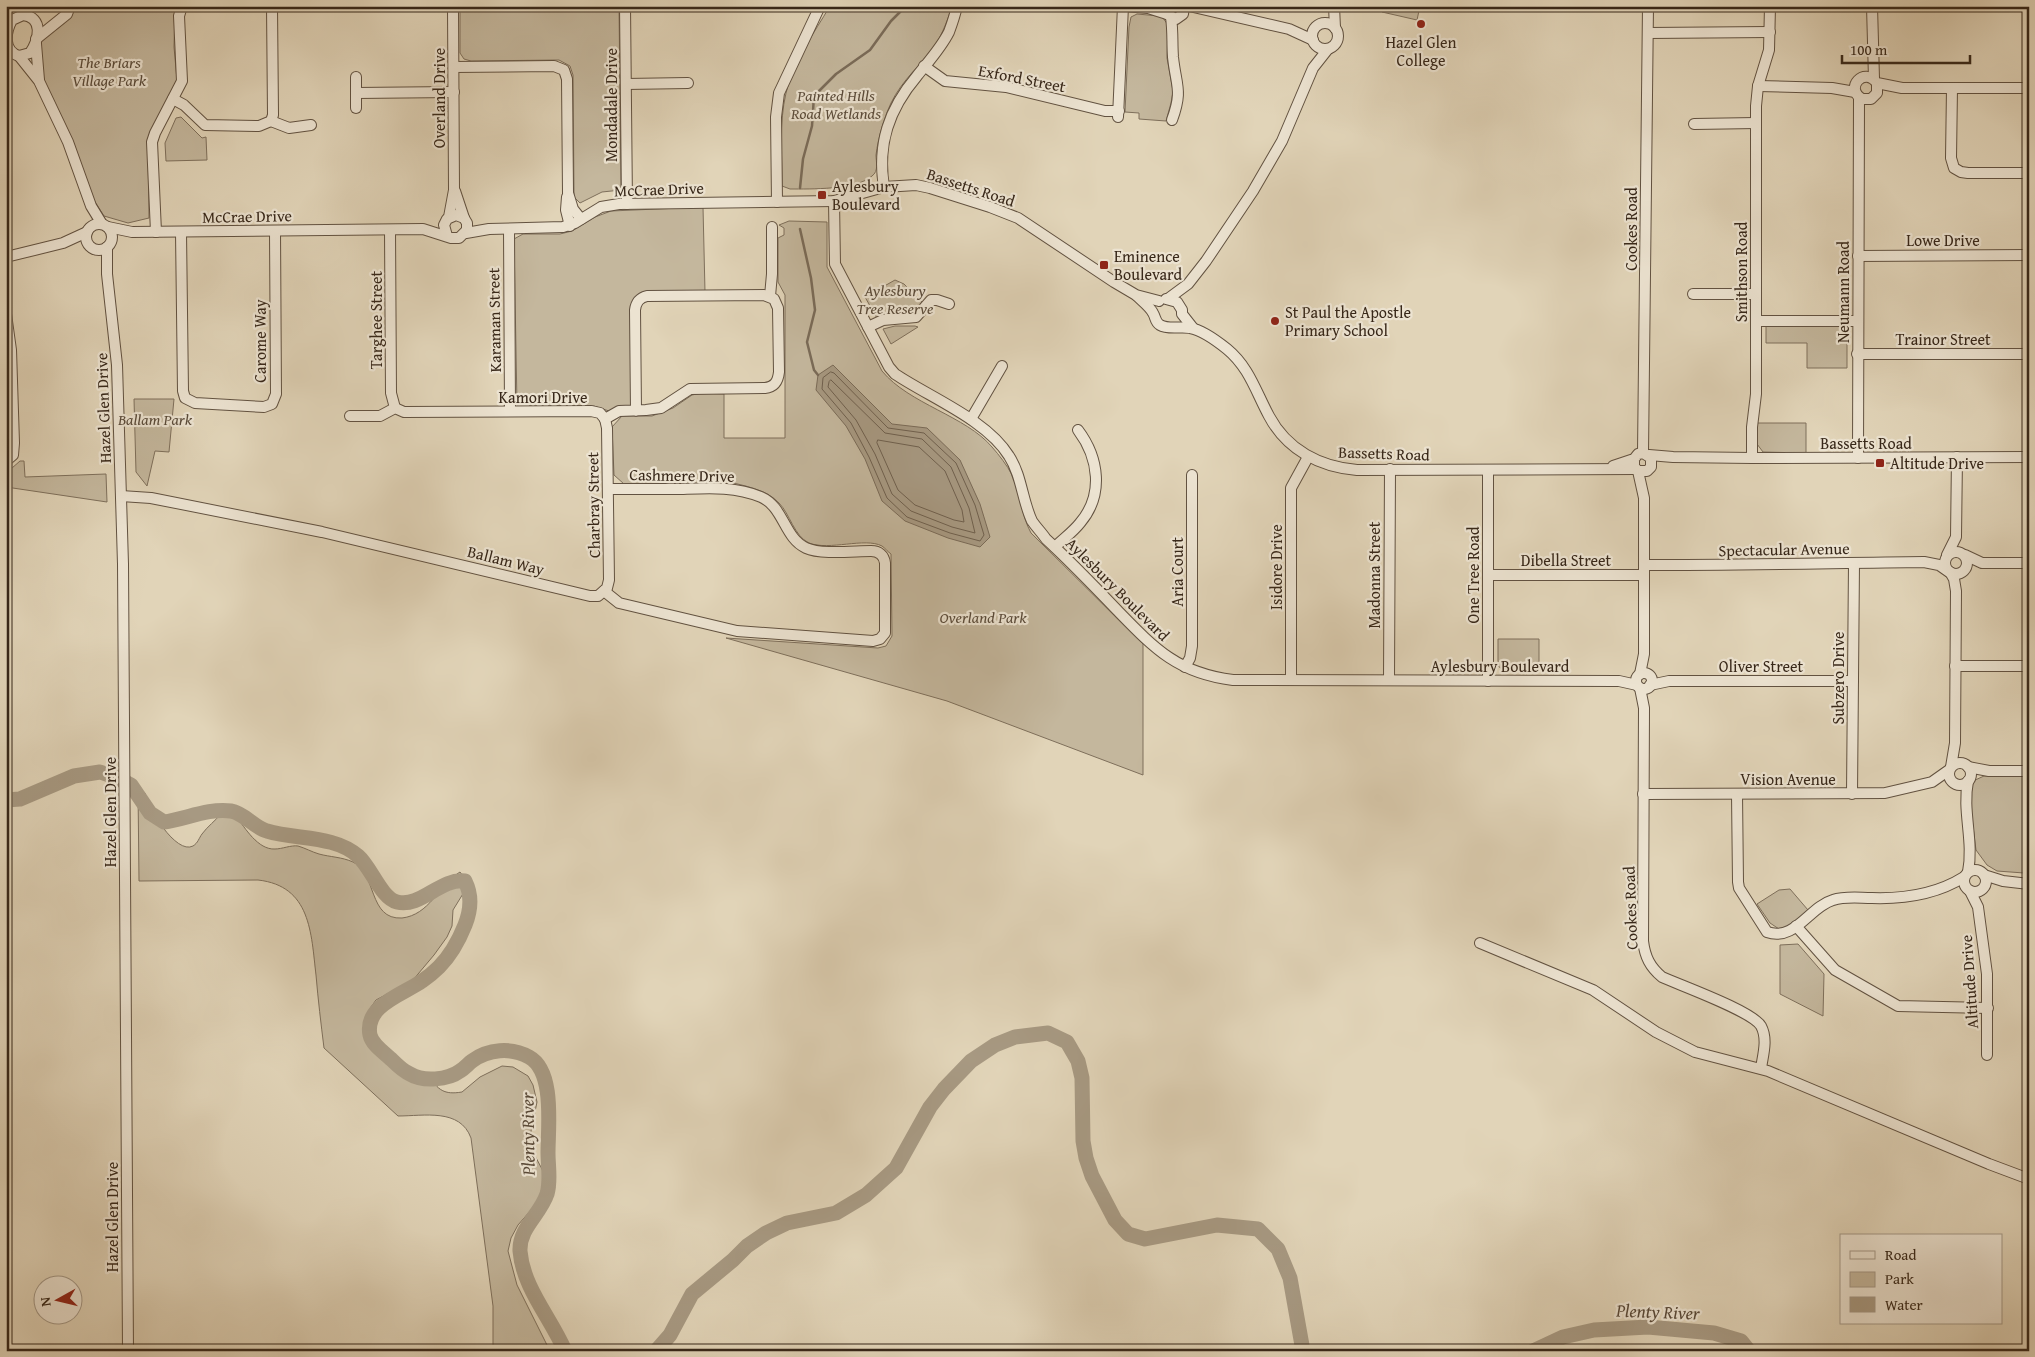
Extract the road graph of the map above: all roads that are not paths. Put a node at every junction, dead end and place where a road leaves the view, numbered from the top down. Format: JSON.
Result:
{"nodes":[{"id":1,"x":31,"y":6,"type":"edge"},
{"id":2,"x":70,"y":6,"type":"edge"},
{"id":3,"x":182,"y":6,"type":"edge"},
{"id":4,"x":272,"y":6,"type":"edge"},
{"id":5,"x":453,"y":6,"type":"edge"},
{"id":6,"x":625,"y":6,"type":"edge"},
{"id":7,"x":820,"y":6,"type":"edge"},
{"id":8,"x":957,"y":6,"type":"edge"},
{"id":9,"x":1123,"y":6,"type":"edge"},
{"id":10,"x":1332,"y":6,"type":"edge"},
{"id":11,"x":1648,"y":6,"type":"edge"},
{"id":12,"x":1770,"y":6,"type":"edge"},
{"id":13,"x":1872,"y":6,"type":"edge"},
{"id":14,"x":1152,"y":7,"type":"edge"},
{"id":15,"x":6,"y":11,"type":"edge"},
{"id":16,"x":1177,"y":12,"type":"edge"},
{"id":17,"x":20,"y":15,"type":"junction"},
{"id":18,"x":1318,"y":26,"type":"junction"},
{"id":19,"x":1335,"y":28,"type":"junction"},
{"id":20,"x":1289,"y":29,"type":"junction"},
{"id":21,"x":1770,"y":32,"type":"junction"},
{"id":22,"x":1648,"y":33,"type":"junction"},
{"id":23,"x":7,"y":38,"type":"edge"},
{"id":24,"x":36,"y":41,"type":"junction"},
{"id":25,"x":1314,"y":43,"type":"junction"},
{"id":26,"x":1328,"y":49,"type":"junction"},
{"id":27,"x":1872,"y":51,"type":"junction"},
{"id":28,"x":14,"y":57,"type":"edge"},
{"id":29,"x":924,"y":66,"type":"junction"},
{"id":30,"x":454,"y":67,"type":"junction"},
{"id":31,"x":1313,"y":68,"type":"junction"},
{"id":32,"x":356,"y":77,"type":"dead end"},
{"id":33,"x":1860,"y":78,"type":"junction"},
{"id":34,"x":39,"y":81,"type":"junction"},
{"id":35,"x":1875,"y":81,"type":"junction"},
{"id":36,"x":626,"y":84,"type":"junction"},
{"id":37,"x":688,"y":84,"type":"dead end"},
{"id":38,"x":1758,"y":86,"type":"junction"},
{"id":39,"x":1832,"y":88,"type":"junction"},
{"id":40,"x":1902,"y":88,"type":"junction"},
{"id":41,"x":1952,"y":88,"type":"junction"},
{"id":42,"x":2029,"y":88,"type":"edge"},
{"id":43,"x":454,"y":92,"type":"junction"},
{"id":44,"x":356,"y":93,"type":"junction"},
{"id":45,"x":1864,"y":96,"type":"junction"},
{"id":46,"x":173,"y":99,"type":"junction"},
{"id":47,"x":356,"y":108,"type":"dead end"},
{"id":48,"x":1172,"y":120,"type":"dead end"},
{"id":49,"x":271,"y":121,"type":"junction"},
{"id":50,"x":1694,"y":124,"type":"dead end"},
{"id":51,"x":1756,"y":124,"type":"junction"},
{"id":52,"x":310,"y":126,"type":"dead end"},
{"id":53,"x":2029,"y":173,"type":"edge"},
{"id":54,"x":884,"y":187,"type":"junction"},
{"id":55,"x":454,"y":190,"type":"junction"},
{"id":56,"x":568,"y":193,"type":"junction"},
{"id":57,"x":834,"y":201,"type":"junction"},
{"id":58,"x":777,"y":202,"type":"junction"},
{"id":59,"x":627,"y":204,"type":"junction"},
{"id":60,"x":91,"y":206,"type":"junction"},
{"id":61,"x":448,"y":218,"type":"junction"},
{"id":62,"x":465,"y":219,"type":"junction"},
{"id":63,"x":581,"y":220,"type":"junction"},
{"id":64,"x":105,"y":226,"type":"junction"},
{"id":65,"x":570,"y":226,"type":"junction"},
{"id":66,"x":772,"y":227,"type":"dead end"},
{"id":67,"x":88,"y":229,"type":"junction"},
{"id":68,"x":423,"y":229,"type":"junction"},
{"id":69,"x":489,"y":229,"type":"junction"},
{"id":70,"x":509,"y":229,"type":"junction"},
{"id":71,"x":390,"y":230,"type":"junction"},
{"id":72,"x":274,"y":231,"type":"junction"},
{"id":73,"x":132,"y":232,"type":"junction"},
{"id":74,"x":156,"y":232,"type":"junction"},
{"id":75,"x":181,"y":232,"type":"junction"},
{"id":76,"x":466,"y":233,"type":"junction"},
{"id":77,"x":447,"y":236,"type":"junction"},
{"id":78,"x":63,"y":243,"type":"junction"},
{"id":79,"x":109,"y":245,"type":"junction"},
{"id":80,"x":94,"y":248,"type":"junction"},
{"id":81,"x":2029,"y":255,"type":"edge"},
{"id":82,"x":1858,"y":256,"type":"junction"},
{"id":83,"x":6,"y":257,"type":"edge"},
{"id":84,"x":106,"y":274,"type":"junction"},
{"id":85,"x":1188,"y":284,"type":"junction"},
{"id":86,"x":1693,"y":294,"type":"dead end"},
{"id":87,"x":1756,"y":294,"type":"junction"},
{"id":88,"x":1136,"y":295,"type":"junction"},
{"id":89,"x":770,"y":296,"type":"junction"},
{"id":90,"x":1164,"y":300,"type":"junction"},
{"id":91,"x":949,"y":304,"type":"dead end"},
{"id":92,"x":1181,"y":310,"type":"junction"},
{"id":93,"x":1153,"y":313,"type":"junction"},
{"id":94,"x":6,"y":314,"type":"edge"},
{"id":95,"x":1756,"y":321,"type":"junction"},
{"id":96,"x":1858,"y":321,"type":"junction"},
{"id":97,"x":868,"y":327,"type":"junction"},
{"id":98,"x":1173,"y":327,"type":"junction"},
{"id":99,"x":1193,"y":328,"type":"junction"},
{"id":100,"x":1857,"y":354,"type":"junction"},
{"id":101,"x":2029,"y":354,"type":"edge"},
{"id":102,"x":9,"y":364,"type":"edge"},
{"id":103,"x":1002,"y":366,"type":"dead end"},
{"id":104,"x":395,"y":408,"type":"junction"},
{"id":105,"x":510,"y":411,"type":"junction"},
{"id":106,"x":636,"y":411,"type":"junction"},
{"id":107,"x":350,"y":416,"type":"dead end"},
{"id":108,"x":605,"y":419,"type":"junction"},
{"id":109,"x":971,"y":419,"type":"junction"},
{"id":110,"x":1078,"y":430,"type":"dead end"},
{"id":111,"x":1308,"y":457,"type":"junction"},
{"id":112,"x":2029,"y":457,"type":"edge"},
{"id":113,"x":1752,"y":458,"type":"junction"},
{"id":114,"x":1858,"y":458,"type":"junction"},
{"id":115,"x":1957,"y":458,"type":"junction"},
{"id":116,"x":6,"y":462,"type":"edge"},
{"id":117,"x":1643,"y":463,"type":"junction"},
{"id":118,"x":1390,"y":469,"type":"junction"},
{"id":119,"x":1488,"y":470,"type":"junction"},
{"id":120,"x":1192,"y":475,"type":"dead end"},
{"id":121,"x":608,"y":490,"type":"junction"},
{"id":122,"x":121,"y":496,"type":"junction"},
{"id":123,"x":1956,"y":537,"type":"junction"},
{"id":124,"x":1056,"y":547,"type":"junction"},
{"id":125,"x":1964,"y":554,"type":"junction"},
{"id":126,"x":1947,"y":556,"type":"junction"},
{"id":127,"x":1924,"y":562,"type":"junction"},
{"id":128,"x":1982,"y":562,"type":"junction"},
{"id":129,"x":1854,"y":563,"type":"junction"},
{"id":130,"x":2029,"y":563,"type":"edge"},
{"id":131,"x":1644,"y":570,"type":"junction"},
{"id":132,"x":1964,"y":571,"type":"junction"},
{"id":133,"x":1949,"y":572,"type":"junction"},
{"id":134,"x":1488,"y":575,"type":"junction"},
{"id":135,"x":1956,"y":590,"type":"junction"},
{"id":136,"x":604,"y":591,"type":"junction"},
{"id":137,"x":1955,"y":666,"type":"junction"},
{"id":138,"x":2029,"y":666,"type":"edge"},
{"id":139,"x":1185,"y":667,"type":"junction"},
{"id":140,"x":1291,"y":680,"type":"junction"},
{"id":141,"x":1389,"y":680,"type":"junction"},
{"id":142,"x":1488,"y":681,"type":"junction"},
{"id":143,"x":1644,"y":681,"type":"junction"},
{"id":144,"x":1853,"y":681,"type":"junction"},
{"id":145,"x":1954,"y":743,"type":"junction"},
{"id":146,"x":1966,"y":765,"type":"junction"},
{"id":147,"x":1950,"y":768,"type":"junction"},
{"id":148,"x":1989,"y":771,"type":"junction"},
{"id":149,"x":2029,"y":771,"type":"edge"},
{"id":150,"x":1969,"y":779,"type":"junction"},
{"id":151,"x":1932,"y":782,"type":"junction"},
{"id":152,"x":1955,"y":784,"type":"junction"},
{"id":153,"x":1644,"y":794,"type":"junction"},
{"id":154,"x":1737,"y":794,"type":"junction"},
{"id":155,"x":1852,"y":794,"type":"junction"},
{"id":156,"x":1965,"y":806,"type":"junction"},
{"id":157,"x":1974,"y":873,"type":"junction"},
{"id":158,"x":2003,"y":881,"type":"junction"},
{"id":159,"x":2029,"y":884,"type":"edge"},
{"id":160,"x":1947,"y":887,"type":"junction"},
{"id":161,"x":1983,"y":888,"type":"junction"},
{"id":162,"x":1969,"y":890,"type":"junction"},
{"id":163,"x":1978,"y":907,"type":"junction"},
{"id":164,"x":1796,"y":926,"type":"junction"},
{"id":165,"x":1480,"y":944,"type":"dead end"},
{"id":166,"x":1988,"y":1008,"type":"junction"},
{"id":167,"x":1987,"y":1055,"type":"dead end"},
{"id":168,"x":1761,"y":1068,"type":"junction"},
{"id":169,"x":2029,"y":1179,"type":"edge"},
{"id":170,"x":128,"y":1351,"type":"edge"}],
"edges":[{"from":1,"to":17,"type":"street"},
{"from":2,"to":24,"type":"street"},
{"from":3,"to":46,"type":"street"},
{"from":4,"to":49,"type":"street"},
{"from":5,"to":30,"type":"street","name":"Overland Drive"},
{"from":6,"to":36,"type":"street","name":"Mondadale Drive"},
{"from":7,"to":58,"type":"street"},
{"from":8,"to":29,"type":"street"},
{"from":9,"to":14,"type":"street"},
{"from":9,"to":29,"type":"street","name":"Exford Street"},
{"from":10,"to":18,"type":"street"},
{"from":10,"to":19,"type":"street"},
{"from":11,"to":22,"type":"street","name":"Cookes Road"},
{"from":12,"to":21,"type":"street","name":"Smithson Road"},
{"from":13,"to":27,"type":"street"},
{"from":14,"to":16,"type":"street"},
{"from":15,"to":17,"type":"street"},
{"from":16,"to":20,"type":"street"},
{"from":16,"to":48,"type":"street"},
{"from":17,"to":23,"type":"street"},
{"from":17,"to":24,"type":"street"},
{"from":18,"to":19,"type":"street"},
{"from":18,"to":20,"type":"street"},
{"from":18,"to":25,"type":"street"},
{"from":19,"to":26,"type":"street"},
{"from":20,"to":25,"type":"street"},
{"from":21,"to":22,"type":"street"},
{"from":21,"to":38,"type":"street","name":"Smithson Road"},
{"from":22,"to":117,"type":"street","name":"Cookes Road"},
{"from":23,"to":28,"type":"street"},
{"from":24,"to":28,"type":"street"},
{"from":24,"to":34,"type":"street"},
{"from":25,"to":26,"type":"street"},
{"from":25,"to":31,"type":"street"},
{"from":26,"to":31,"type":"street"},
{"from":27,"to":33,"type":"street"},
{"from":27,"to":35,"type":"street"},
{"from":28,"to":34,"type":"street"},
{"from":29,"to":54,"type":"street"},
{"from":30,"to":43,"type":"street","name":"Overland Drive"},
{"from":30,"to":56,"type":"street"},
{"from":31,"to":85,"type":"street"},
{"from":32,"to":44,"type":"street"},
{"from":33,"to":35,"type":"street"},
{"from":33,"to":39,"type":"street"},
{"from":33,"to":45,"type":"street"},
{"from":34,"to":60,"type":"street"},
{"from":35,"to":40,"type":"street"},
{"from":35,"to":45,"type":"street"},
{"from":36,"to":37,"type":"street"},
{"from":36,"to":59,"type":"street","name":"Mondadale Drive"},
{"from":38,"to":39,"type":"street"},
{"from":38,"to":51,"type":"street","name":"Smithson Road"},
{"from":39,"to":45,"type":"street"},
{"from":40,"to":41,"type":"street"},
{"from":40,"to":45,"type":"street"},
{"from":41,"to":42,"type":"street"},
{"from":41,"to":53,"type":"street"},
{"from":43,"to":44,"type":"street"},
{"from":43,"to":55,"type":"street","name":"Overland Drive"},
{"from":44,"to":47,"type":"street"},
{"from":45,"to":82,"type":"street","name":"Neumann Road"},
{"from":46,"to":49,"type":"street"},
{"from":46,"to":74,"type":"street"},
{"from":49,"to":52,"type":"street"},
{"from":50,"to":51,"type":"street"},
{"from":51,"to":87,"type":"street","name":"Smithson Road"},
{"from":54,"to":57,"type":"street","name":"Bassetts Road"},
{"from":54,"to":88,"type":"street","name":"Bassetts Road"},
{"from":55,"to":61,"type":"street","name":"Overland Drive"},
{"from":55,"to":62,"type":"street","name":"Overland Drive"},
{"from":56,"to":63,"type":"street"},
{"from":56,"to":65,"type":"street"},
{"from":57,"to":58,"type":"street","name":"Bassetts Road"},
{"from":57,"to":97,"type":"street","name":"Aylesbury Boulevard"},
{"from":58,"to":59,"type":"street","name":"McCrae Drive"},
{"from":59,"to":63,"type":"street","name":"McCrae Drive"},
{"from":60,"to":64,"type":"street"},
{"from":60,"to":67,"type":"street"},
{"from":61,"to":62,"type":"street"},
{"from":61,"to":68,"type":"street","name":"McCrae Drive"},
{"from":61,"to":77,"type":"street"},
{"from":62,"to":69,"type":"street","name":"McCrae Drive"},
{"from":62,"to":76,"type":"street"},
{"from":63,"to":65,"type":"street","name":"McCrae Drive"},
{"from":64,"to":67,"type":"street"},
{"from":64,"to":73,"type":"street","name":"McCrae Drive"},
{"from":64,"to":79,"type":"street"},
{"from":65,"to":70,"type":"street","name":"McCrae Drive"},
{"from":66,"to":89,"type":"street","name":"Kamori Drive"},
{"from":67,"to":78,"type":"street"},
{"from":67,"to":80,"type":"street"},
{"from":68,"to":71,"type":"street","name":"McCrae Drive"},
{"from":68,"to":77,"type":"street","name":"McCrae Drive"},
{"from":69,"to":70,"type":"street","name":"McCrae Drive"},
{"from":69,"to":76,"type":"street","name":"McCrae Drive"},
{"from":70,"to":105,"type":"street","name":"Karaman Street"},
{"from":71,"to":72,"type":"street","name":"McCrae Drive"},
{"from":71,"to":104,"type":"street","name":"Targhee Street"},
{"from":72,"to":75,"type":"street","name":"McCrae Drive"},
{"from":72,"to":75,"type":"street","name":"Carome Way"},
{"from":73,"to":74,"type":"street","name":"McCrae Drive"},
{"from":73,"to":79,"type":"street","name":"McCrae Drive"},
{"from":74,"to":75,"type":"street","name":"McCrae Drive"},
{"from":76,"to":77,"type":"street"},
{"from":78,"to":80,"type":"street"},
{"from":78,"to":83,"type":"street"},
{"from":79,"to":80,"type":"street"},
{"from":79,"to":84,"type":"street","name":"Hazel Glen Drive"},
{"from":80,"to":84,"type":"street","name":"Hazel Glen Drive"},
{"from":81,"to":82,"type":"street","name":"Lowe Drive"},
{"from":82,"to":96,"type":"street","name":"Neumann Road"},
{"from":84,"to":122,"type":"street","name":"Hazel Glen Drive"},
{"from":85,"to":90,"type":"street"},
{"from":85,"to":92,"type":"street"},
{"from":86,"to":87,"type":"street"},
{"from":87,"to":95,"type":"street","name":"Smithson Road"},
{"from":88,"to":90,"type":"street","name":"Bassetts Road"},
{"from":88,"to":93,"type":"street","name":"Bassetts Road"},
{"from":89,"to":106,"type":"street","name":"Kamori Drive"},
{"from":89,"to":106,"type":"street"},
{"from":90,"to":92,"type":"street","name":"Bassetts Road"},
{"from":90,"to":93,"type":"street"},
{"from":91,"to":97,"type":"street"},
{"from":92,"to":98,"type":"street"},
{"from":92,"to":99,"type":"street","name":"Bassetts Road"},
{"from":93,"to":98,"type":"street","name":"Bassetts Road"},
{"from":94,"to":102,"type":"street"},
{"from":95,"to":96,"type":"street"},
{"from":95,"to":113,"type":"street","name":"Smithson Road"},
{"from":96,"to":100,"type":"street","name":"Neumann Road"},
{"from":97,"to":109,"type":"street","name":"Aylesbury Boulevard"},
{"from":98,"to":99,"type":"street","name":"Bassetts Road"},
{"from":99,"to":111,"type":"street","name":"Bassetts Road"},
{"from":100,"to":101,"type":"street","name":"Trainor Street"},
{"from":100,"to":114,"type":"street","name":"Neumann Road"},
{"from":102,"to":116,"type":"street"},
{"from":103,"to":109,"type":"street"},
{"from":104,"to":105,"type":"street","name":"Kamori Drive"},
{"from":104,"to":107,"type":"street","name":"Kamori Drive"},
{"from":105,"to":108,"type":"street","name":"Kamori Drive"},
{"from":106,"to":108,"type":"street","name":"Kamori Drive"},
{"from":108,"to":121,"type":"street","name":"Charbray Street"},
{"from":109,"to":124,"type":"street","name":"Aylesbury Boulevard"},
{"from":110,"to":124,"type":"street"},
{"from":111,"to":118,"type":"street","name":"Bassetts Road"},
{"from":111,"to":140,"type":"street","name":"Isidore Drive"},
{"from":112,"to":115,"type":"street","name":"Bassetts Road"},
{"from":113,"to":114,"type":"street","name":"Bassetts Road"},
{"from":113,"to":117,"type":"street","name":"Bassetts Road"},
{"from":114,"to":115,"type":"street","name":"Bassetts Road"},
{"from":115,"to":123,"type":"street"},
{"from":117,"to":119,"type":"street","name":"Bassetts Road"},
{"from":117,"to":131,"type":"street","name":"Cookes Road"},
{"from":118,"to":119,"type":"street","name":"Bassetts Road"},
{"from":118,"to":141,"type":"street","name":"Madonna Street"},
{"from":119,"to":134,"type":"street","name":"One Tree Road"},
{"from":120,"to":139,"type":"street","name":"Aria Court"},
{"from":121,"to":136,"type":"street","name":"Charbray Street"},
{"from":121,"to":136,"type":"street","name":"Cashmere Drive"},
{"from":122,"to":136,"type":"street","name":"Ballam Way"},
{"from":122,"to":170,"type":"street","name":"Hazel Glen Drive"},
{"from":123,"to":125,"type":"street"},
{"from":123,"to":126,"type":"street"},
{"from":124,"to":139,"type":"street","name":"Aylesbury Boulevard"},
{"from":125,"to":126,"type":"street"},
{"from":125,"to":128,"type":"street"},
{"from":125,"to":132,"type":"street"},
{"from":126,"to":127,"type":"street","name":"Spectacular Avenue"},
{"from":126,"to":133,"type":"street"},
{"from":127,"to":129,"type":"street","name":"Spectacular Avenue"},
{"from":127,"to":133,"type":"street","name":"Spectacular Avenue"},
{"from":128,"to":130,"type":"street"},
{"from":128,"to":132,"type":"street"},
{"from":129,"to":131,"type":"street","name":"Spectacular Avenue"},
{"from":129,"to":144,"type":"street","name":"Subzero Drive"},
{"from":131,"to":134,"type":"street","name":"Dibella Street"},
{"from":131,"to":143,"type":"street","name":"Cookes Road"},
{"from":132,"to":133,"type":"street"},
{"from":132,"to":135,"type":"street"},
{"from":133,"to":135,"type":"street"},
{"from":134,"to":142,"type":"street","name":"One Tree Road"},
{"from":135,"to":137,"type":"street"},
{"from":137,"to":138,"type":"street"},
{"from":137,"to":145,"type":"street"},
{"from":139,"to":140,"type":"street","name":"Aylesbury Boulevard"},
{"from":140,"to":141,"type":"street","name":"Aylesbury Boulevard"},
{"from":141,"to":142,"type":"street","name":"Aylesbury Boulevard"},
{"from":142,"to":143,"type":"street","name":"Aylesbury Boulevard"},
{"from":143,"to":144,"type":"street","name":"Oliver Street"},
{"from":143,"to":153,"type":"street","name":"Cookes Road"},
{"from":144,"to":155,"type":"street","name":"Subzero Drive"},
{"from":145,"to":146,"type":"street"},
{"from":145,"to":147,"type":"street"},
{"from":146,"to":147,"type":"street"},
{"from":146,"to":148,"type":"street"},
{"from":146,"to":150,"type":"street"},
{"from":147,"to":151,"type":"street","name":"Vision Avenue"},
{"from":147,"to":152,"type":"street"},
{"from":148,"to":149,"type":"street"},
{"from":148,"to":150,"type":"street"},
{"from":150,"to":152,"type":"street"},
{"from":150,"to":156,"type":"street"},
{"from":151,"to":152,"type":"street","name":"Vision Avenue"},
{"from":151,"to":155,"type":"street","name":"Vision Avenue"},
{"from":152,"to":156,"type":"street"},
{"from":153,"to":154,"type":"street","name":"Vision Avenue"},
{"from":153,"to":168,"type":"street","name":"Cookes Road"},
{"from":154,"to":155,"type":"street","name":"Vision Avenue"},
{"from":154,"to":164,"type":"street"},
{"from":156,"to":157,"type":"street"},
{"from":157,"to":158,"type":"street"},
{"from":157,"to":160,"type":"street"},
{"from":157,"to":161,"type":"street","name":"Altitude Drive"},
{"from":157,"to":162,"type":"street","name":"Altitude Drive"},
{"from":158,"to":159,"type":"street"},
{"from":158,"to":161,"type":"street"},
{"from":160,"to":162,"type":"street"},
{"from":160,"to":164,"type":"street"},
{"from":161,"to":162,"type":"street"},
{"from":161,"to":163,"type":"street","name":"Altitude Drive"},
{"from":162,"to":163,"type":"street","name":"Altitude Drive"},
{"from":163,"to":166,"type":"street","name":"Altitude Drive"},
{"from":164,"to":166,"type":"street"},
{"from":165,"to":168,"type":"street"},
{"from":166,"to":167,"type":"street","name":"Altitude Drive"},
{"from":168,"to":169,"type":"street"}]}
